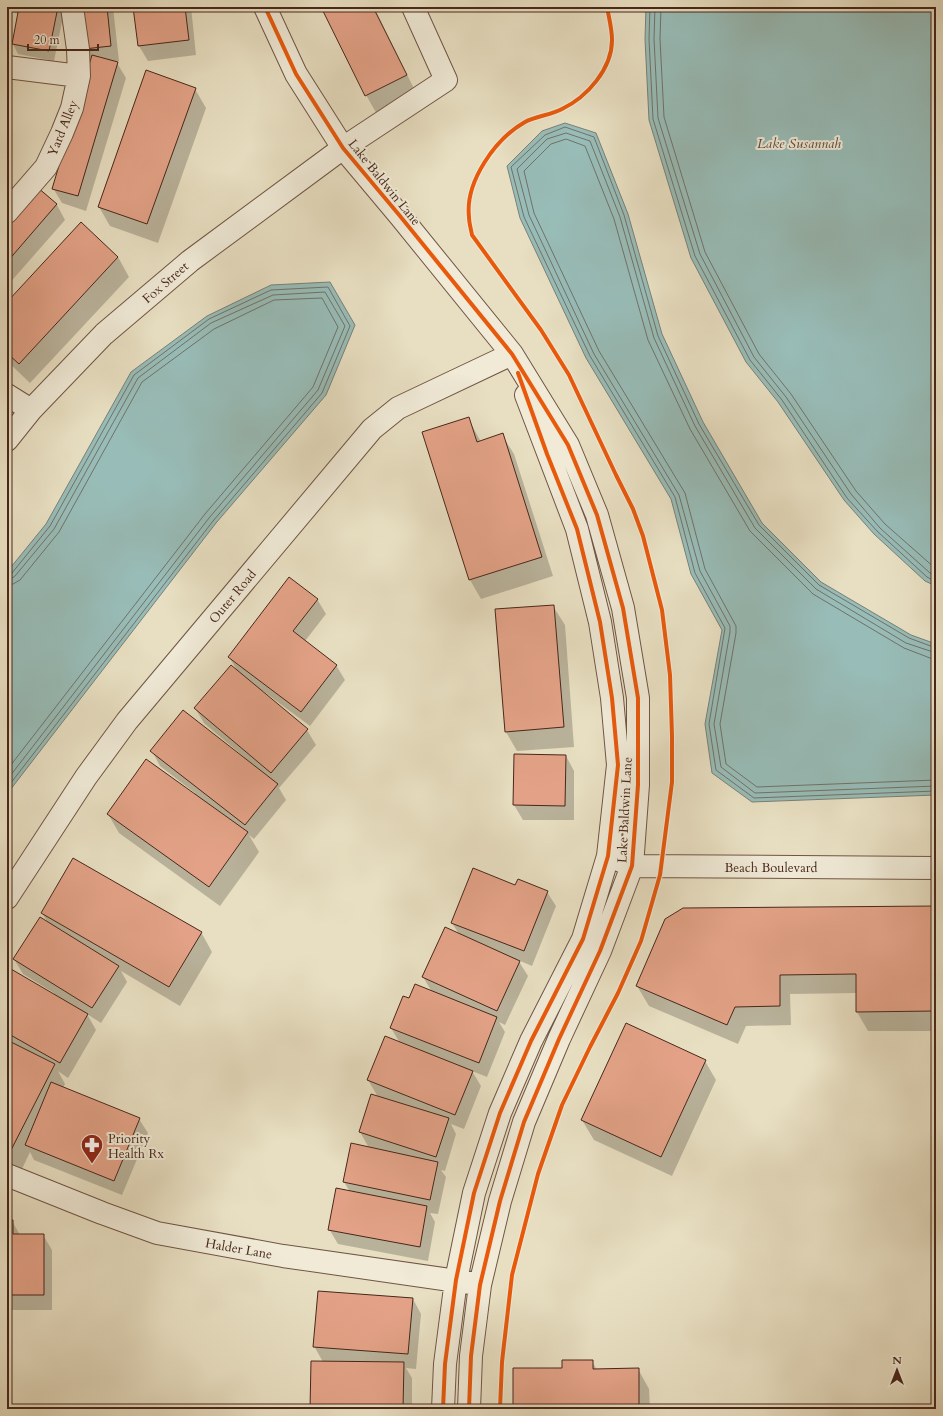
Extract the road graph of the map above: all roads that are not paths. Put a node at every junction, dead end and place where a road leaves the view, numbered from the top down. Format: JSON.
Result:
{"nodes":[{"id":1,"x":72,"y":7,"type":"edge"},
{"id":2,"x":265,"y":7,"type":"edge"},
{"id":3,"x":413,"y":7,"type":"edge"},
{"id":4,"x":7,"y":67,"type":"edge"},
{"id":5,"x":79,"y":76,"type":"junction"},
{"id":6,"x":343,"y":148,"type":"junction"},
{"id":7,"x":9,"y":207,"type":"edge"},
{"id":8,"x":512,"y":354,"type":"junction"},
{"id":9,"x":7,"y":395,"type":"edge"},
{"id":10,"x":31,"y":410,"type":"junction"},
{"id":11,"x":7,"y":440,"type":"edge"},
{"id":12,"x":608,"y":856,"type":"junction"},
{"id":13,"x":632,"y":866,"type":"junction"},
{"id":14,"x":936,"y":868,"type":"edge"},
{"id":15,"x":7,"y":898,"type":"edge"},
{"id":16,"x":7,"y":1175,"type":"edge"},
{"id":17,"x":456,"y":1280,"type":"junction"},
{"id":18,"x":480,"y":1285,"type":"junction"},
{"id":19,"x":443,"y":1409,"type":"edge"},
{"id":20,"x":469,"y":1409,"type":"edge"}],
"edges":[{"from":1,"to":5,"type":"street","name":"Yard Alley"},
{"from":2,"to":6,"type":"street","name":"Lake Baldwin Lane"},
{"from":3,"to":6,"type":"street","name":"Fox Street"},
{"from":4,"to":5,"type":"street"},
{"from":5,"to":7,"type":"street","name":"Yard Alley"},
{"from":6,"to":8,"type":"street","name":"Lake Baldwin Lane"},
{"from":6,"to":10,"type":"street","name":"Fox Street"},
{"from":8,"to":12,"type":"street","name":"Lake Baldwin Lane"},
{"from":8,"to":13,"type":"street","name":"Lake Baldwin Lane"},
{"from":8,"to":15,"type":"street","name":"Outer Road"},
{"from":9,"to":10,"type":"street"},
{"from":10,"to":11,"type":"street","name":"Fox Street"},
{"from":12,"to":13,"type":"street","name":"Beach Boulevard"},
{"from":12,"to":17,"type":"street","name":"Lake Baldwin Lane"},
{"from":13,"to":14,"type":"street","name":"Beach Boulevard"},
{"from":13,"to":18,"type":"street","name":"Lake Baldwin Lane"},
{"from":16,"to":17,"type":"street","name":"Halder Lane"},
{"from":17,"to":18,"type":"street","name":"Halder Lane"},
{"from":17,"to":19,"type":"street","name":"Lake Baldwin Lane"},
{"from":18,"to":20,"type":"street","name":"Lake Baldwin Lane"}]}
